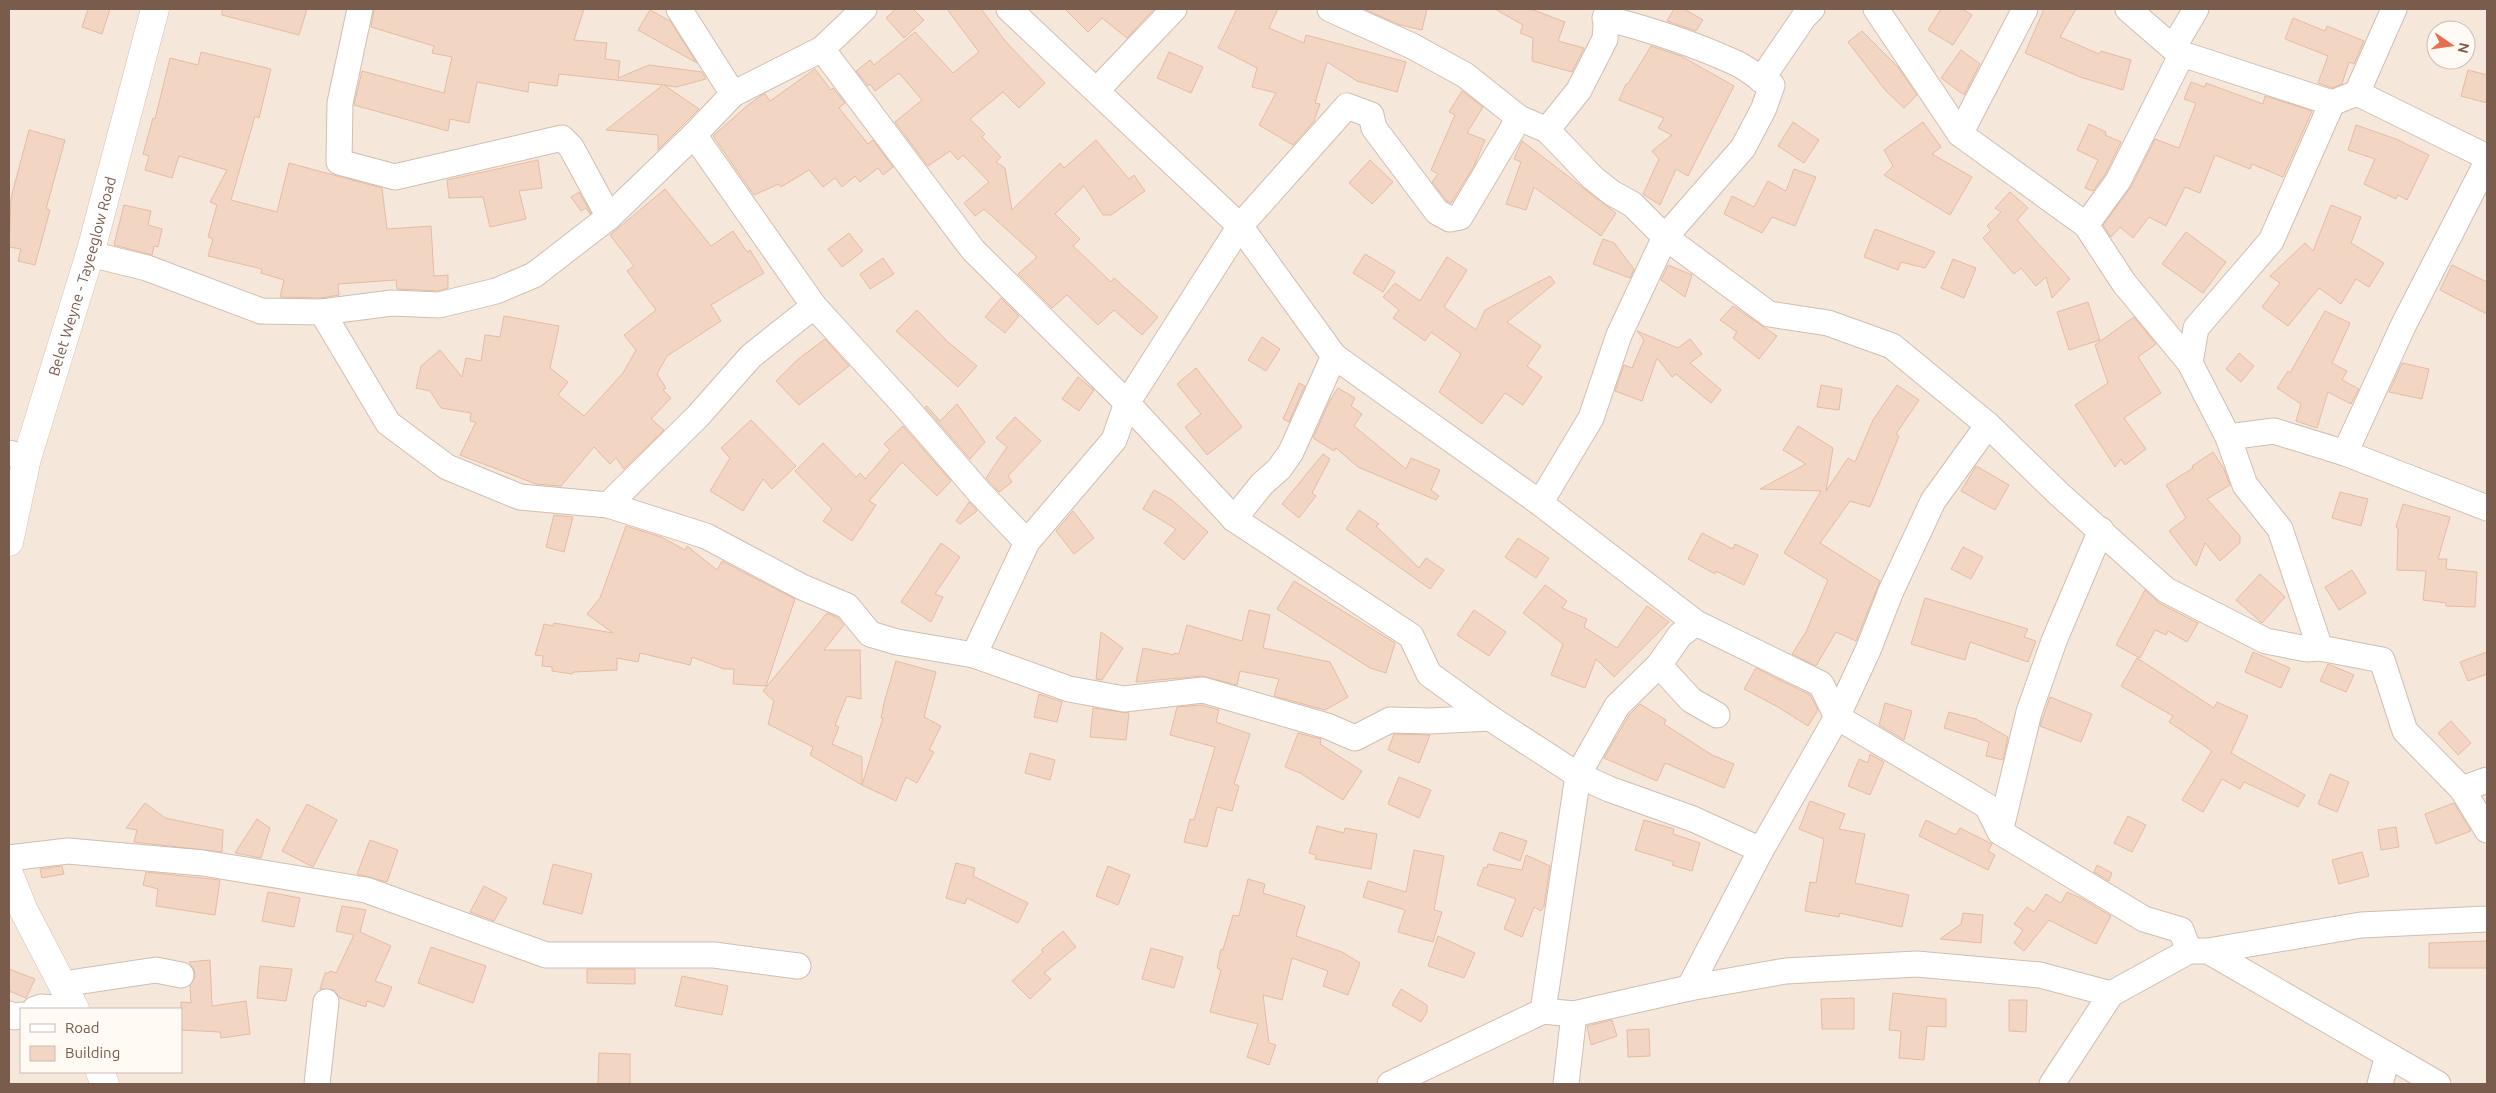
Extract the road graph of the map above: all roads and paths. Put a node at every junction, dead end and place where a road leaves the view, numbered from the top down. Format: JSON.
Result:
{"nodes":[{"id":1,"x":155,"y":9,"type":"edge"},
{"id":2,"x":360,"y":9,"type":"edge"},
{"id":3,"x":679,"y":9,"type":"edge"},
{"id":4,"x":864,"y":9,"type":"edge"},
{"id":5,"x":1009,"y":9,"type":"edge"},
{"id":6,"x":1174,"y":9,"type":"edge"},
{"id":7,"x":1330,"y":9,"type":"edge"},
{"id":8,"x":1812,"y":9,"type":"edge"},
{"id":9,"x":1876,"y":9,"type":"edge"},
{"id":10,"x":2025,"y":9,"type":"edge"},
{"id":11,"x":2128,"y":9,"type":"edge"},
{"id":12,"x":2196,"y":9,"type":"edge"},
{"id":13,"x":2394,"y":9,"type":"edge"},
{"id":14,"x":1606,"y":13,"type":"edge"},
{"id":15,"x":822,"y":50,"type":"junction"},
{"id":16,"x":2178,"y":51,"type":"junction"},
{"id":17,"x":1761,"y":80,"type":"junction"},
{"id":18,"x":1097,"y":90,"type":"junction"},
{"id":19,"x":2357,"y":93,"type":"junction"},
{"id":20,"x":733,"y":94,"type":"junction"},
{"id":21,"x":2332,"y":102,"type":"junction"},
{"id":22,"x":1519,"y":118,"type":"junction"},
{"id":23,"x":1547,"y":130,"type":"junction"},
{"id":24,"x":1960,"y":134,"type":"junction"},
{"id":25,"x":694,"y":135,"type":"junction"},
{"id":26,"x":2487,"y":158,"type":"edge"},
{"id":27,"x":2487,"y":162,"type":"edge"},
{"id":28,"x":609,"y":217,"type":"junction"},
{"id":29,"x":2086,"y":225,"type":"junction"},
{"id":30,"x":1240,"y":226,"type":"junction"},
{"id":31,"x":1665,"y":237,"type":"junction"},
{"id":32,"x":90,"y":254,"type":"junction"},
{"id":33,"x":814,"y":306,"type":"junction"},
{"id":34,"x":322,"y":312,"type":"junction"},
{"id":35,"x":1334,"y":356,"type":"junction"},
{"id":36,"x":2190,"y":364,"type":"junction"},
{"id":37,"x":1127,"y":404,"type":"junction"},
{"id":38,"x":1988,"y":425,"type":"junction"},
{"id":39,"x":2228,"y":437,"type":"junction"},
{"id":40,"x":2346,"y":453,"type":"junction"},
{"id":41,"x":18,"y":455,"type":"edge"},
{"id":42,"x":1540,"y":503,"type":"junction"},
{"id":43,"x":608,"y":505,"type":"junction"},
{"id":44,"x":2487,"y":508,"type":"edge"},
{"id":45,"x":1234,"y":519,"type":"junction"},
{"id":46,"x":2101,"y":530,"type":"junction"},
{"id":47,"x":12,"y":531,"type":"edge"},
{"id":48,"x":1027,"y":542,"type":"junction"},
{"id":49,"x":1696,"y":623,"type":"junction"},
{"id":50,"x":2320,"y":648,"type":"junction"},
{"id":51,"x":974,"y":655,"type":"junction"},
{"id":52,"x":1659,"y":665,"type":"junction"},
{"id":53,"x":1717,"y":715,"type":"dead end"},
{"id":54,"x":1837,"y":717,"type":"junction"},
{"id":55,"x":1490,"y":718,"type":"junction"},
{"id":56,"x":1578,"y":775,"type":"junction"},
{"id":57,"x":2487,"y":780,"type":"edge"},
{"id":58,"x":2462,"y":789,"type":"junction"},
{"id":59,"x":2487,"y":830,"type":"edge"},
{"id":60,"x":2000,"y":832,"type":"junction"},
{"id":61,"x":1761,"y":850,"type":"junction"},
{"id":62,"x":9,"y":858,"type":"edge"},
{"id":63,"x":9,"y":874,"type":"edge"},
{"id":64,"x":2487,"y":919,"type":"edge"},
{"id":65,"x":2198,"y":951,"type":"junction"},
{"id":66,"x":798,"y":966,"type":"dead end"},
{"id":67,"x":181,"y":975,"type":"dead end"},
{"id":68,"x":1688,"y":988,"type":"junction"},
{"id":69,"x":2111,"y":994,"type":"junction"},
{"id":70,"x":66,"y":997,"type":"edge"},
{"id":71,"x":326,"y":1002,"type":"dead end"},
{"id":72,"x":38,"y":1008,"type":"edge"},
{"id":73,"x":74,"y":1008,"type":"edge"},
{"id":74,"x":1543,"y":1012,"type":"junction"},
{"id":75,"x":9,"y":1014,"type":"edge"},
{"id":76,"x":1574,"y":1014,"type":"junction"},
{"id":77,"x":20,"y":1016,"type":"edge"},
{"id":78,"x":2388,"y":1055,"type":"junction"},
{"id":79,"x":317,"y":1084,"type":"edge"},
{"id":80,"x":1390,"y":1084,"type":"edge"},
{"id":81,"x":1566,"y":1084,"type":"edge"},
{"id":82,"x":2052,"y":1084,"type":"edge"},
{"id":83,"x":2380,"y":1084,"type":"edge"},
{"id":84,"x":2438,"y":1084,"type":"edge"}],
"edges":[{"from":1,"to":32,"type":"main road","name":"Belet Weyne - Tayeeglow Road"},
{"from":2,"to":28,"type":"street"},
{"from":3,"to":20,"type":"street"},
{"from":4,"to":15,"type":"street"},
{"from":5,"to":18,"type":"street"},
{"from":6,"to":18,"type":"street"},
{"from":7,"to":22,"type":"street"},
{"from":8,"to":17,"type":"street"},
{"from":9,"to":24,"type":"street"},
{"from":10,"to":24,"type":"street"},
{"from":11,"to":16,"type":"street"},
{"from":12,"to":16,"type":"street"},
{"from":13,"to":19,"type":"street"},
{"from":14,"to":17,"type":"street"},
{"from":14,"to":23,"type":"street"},
{"from":15,"to":20,"type":"street"},
{"from":15,"to":37,"type":"street"},
{"from":16,"to":21,"type":"street"},
{"from":16,"to":29,"type":"street"},
{"from":17,"to":31,"type":"street"},
{"from":18,"to":30,"type":"street"},
{"from":19,"to":21,"type":"street"},
{"from":19,"to":26,"type":"street"},
{"from":20,"to":25,"type":"street"},
{"from":21,"to":36,"type":"street"},
{"from":22,"to":23,"type":"street"},
{"from":22,"to":30,"type":"street"},
{"from":23,"to":31,"type":"street"},
{"from":24,"to":29,"type":"street"},
{"from":25,"to":28,"type":"street"},
{"from":25,"to":33,"type":"street"},
{"from":27,"to":40,"type":"street"},
{"from":28,"to":34,"type":"street"},
{"from":29,"to":36,"type":"street"},
{"from":30,"to":35,"type":"street"},
{"from":30,"to":37,"type":"street"},
{"from":31,"to":38,"type":"street"},
{"from":31,"to":42,"type":"street"},
{"from":32,"to":34,"type":"street"},
{"from":32,"to":41,"type":"main road","name":"Belet Weyne - Tayeeglow Road"},
{"from":33,"to":43,"type":"street"},
{"from":33,"to":48,"type":"street"},
{"from":34,"to":43,"type":"street"},
{"from":35,"to":42,"type":"street"},
{"from":35,"to":45,"type":"street"},
{"from":36,"to":39,"type":"street"},
{"from":37,"to":45,"type":"street"},
{"from":37,"to":48,"type":"street"},
{"from":38,"to":46,"type":"street"},
{"from":38,"to":54,"type":"street"},
{"from":39,"to":40,"type":"street"},
{"from":39,"to":50,"type":"street"},
{"from":40,"to":44,"type":"street"},
{"from":41,"to":47,"type":"main road","name":"Belet Weyne - Tayeeglow Road"},
{"from":42,"to":49,"type":"street"},
{"from":43,"to":51,"type":"street"},
{"from":45,"to":55,"type":"street"},
{"from":46,"to":50,"type":"street"},
{"from":46,"to":60,"type":"street"},
{"from":48,"to":51,"type":"street"},
{"from":49,"to":52,"type":"street"},
{"from":49,"to":54,"type":"street"},
{"from":50,"to":58,"type":"street"},
{"from":51,"to":55,"type":"street"},
{"from":52,"to":53,"type":"street"},
{"from":52,"to":56,"type":"street"},
{"from":54,"to":60,"type":"street"},
{"from":54,"to":61,"type":"street"},
{"from":55,"to":56,"type":"street"},
{"from":56,"to":61,"type":"street"},
{"from":56,"to":74,"type":"street"},
{"from":57,"to":58,"type":"street"},
{"from":58,"to":59,"type":"street"},
{"from":60,"to":65,"type":"street"},
{"from":61,"to":68,"type":"street"},
{"from":62,"to":66,"type":"street"},
{"from":63,"to":70,"type":"main road"},
{"from":64,"to":65,"type":"street"},
{"from":65,"to":69,"type":"street"},
{"from":65,"to":78,"type":"street"},
{"from":67,"to":70,"type":"street"},
{"from":68,"to":69,"type":"street"},
{"from":68,"to":76,"type":"street"},
{"from":69,"to":82,"type":"street"},
{"from":70,"to":72,"type":"street"},
{"from":70,"to":73,"type":"main road"},
{"from":71,"to":79,"type":"street"},
{"from":74,"to":76,"type":"street"},
{"from":74,"to":80,"type":"street"},
{"from":75,"to":77,"type":"street"},
{"from":76,"to":81,"type":"street"},
{"from":78,"to":83,"type":"street"},
{"from":78,"to":84,"type":"street"}]}
